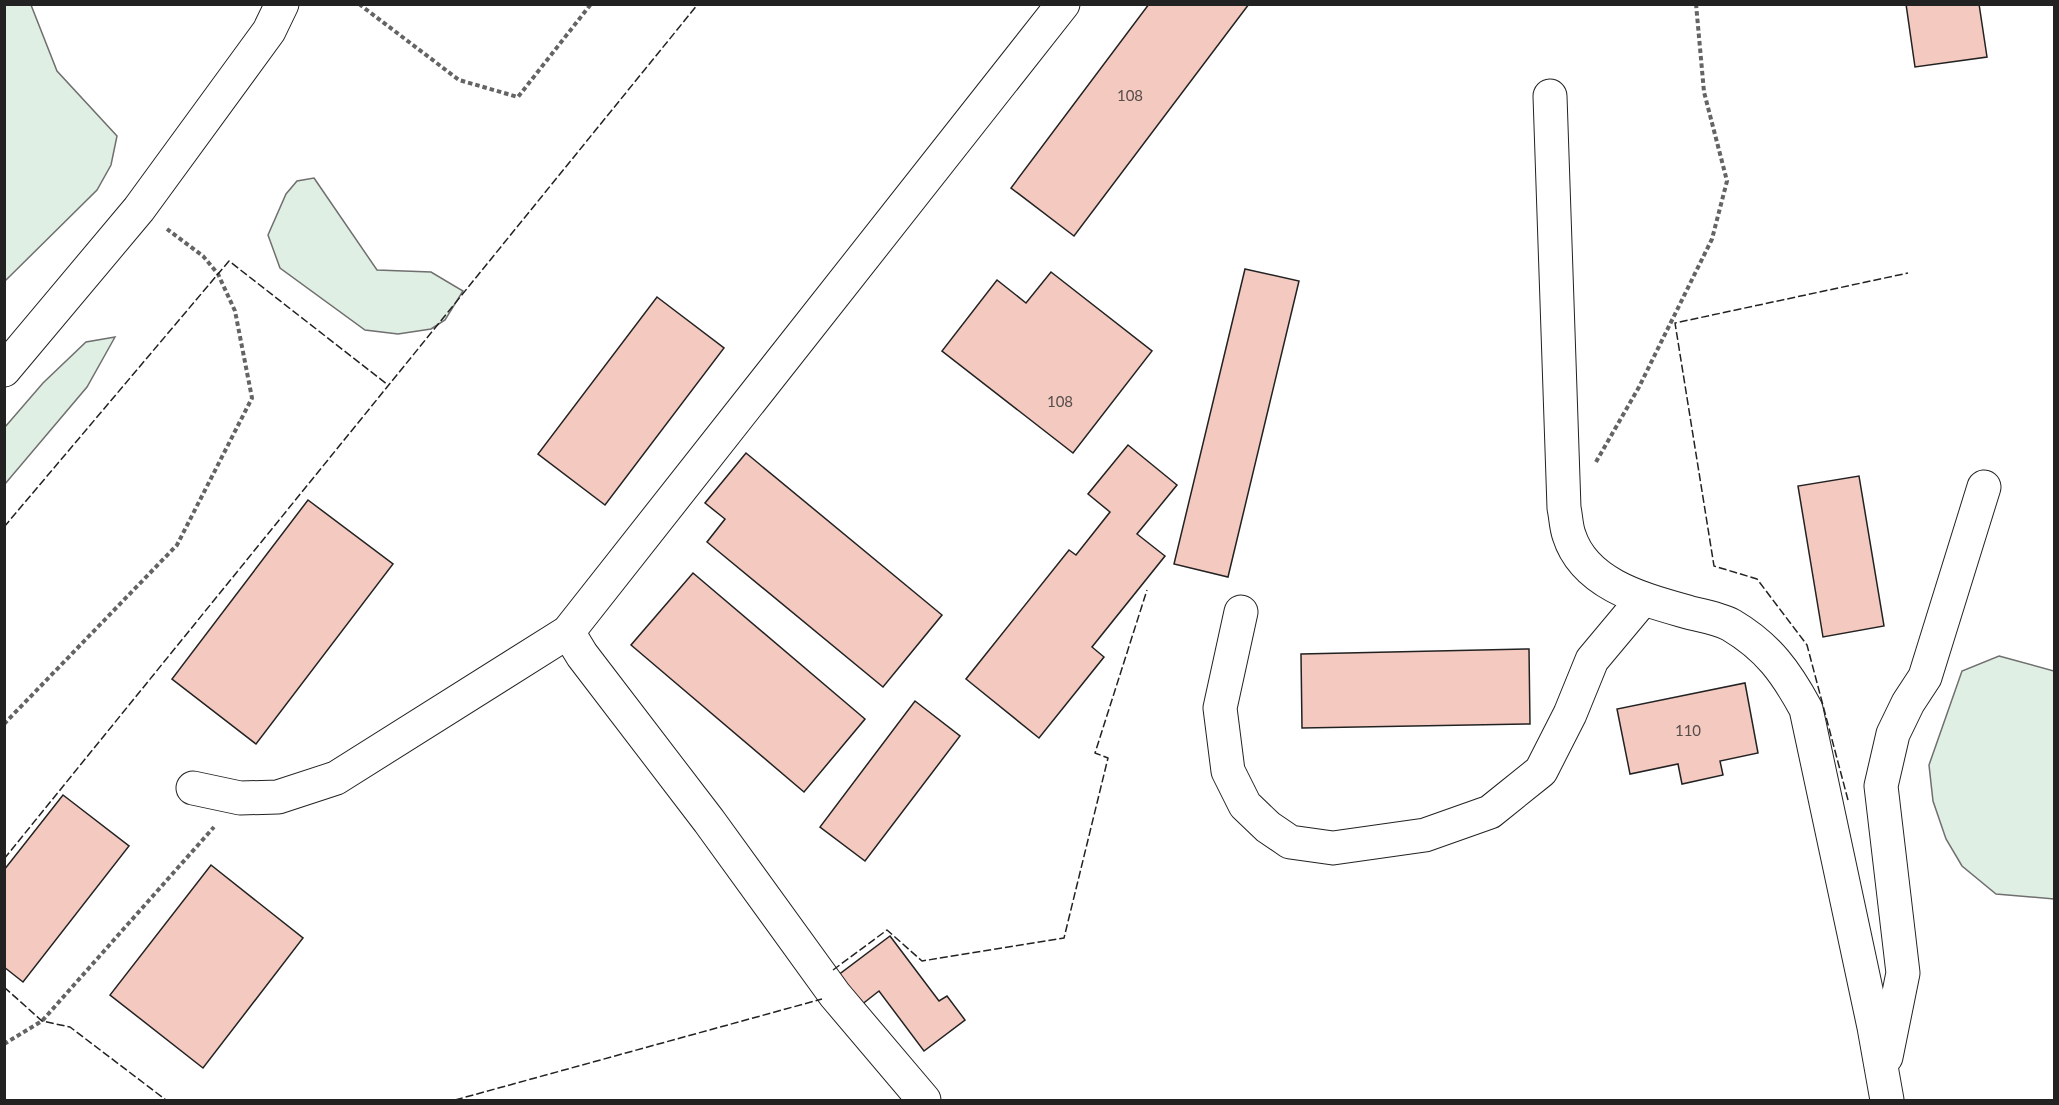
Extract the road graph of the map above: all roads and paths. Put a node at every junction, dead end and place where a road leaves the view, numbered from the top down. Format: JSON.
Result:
{"nodes":[{"id":1,"x":282,"y":4,"type":"edge"},
{"id":2,"x":359,"y":4,"type":"edge"},
{"id":3,"x":591,"y":4,"type":"edge"},
{"id":4,"x":1063,"y":4,"type":"edge"},
{"id":5,"x":1696,"y":4,"type":"edge"},
{"id":6,"x":1550,"y":96,"type":"dead end"},
{"id":7,"x":140,"y":209,"type":"junction"},
{"id":8,"x":4,"y":370,"type":"edge"},
{"id":9,"x":1596,"y":464,"type":"dead end"},
{"id":10,"x":1983,"y":487,"type":"dead end"},
{"id":11,"x":1643,"y":599,"type":"junction"},
{"id":12,"x":1241,"y":612,"type":"dead end"},
{"id":13,"x":568,"y":632,"type":"junction"},
{"id":14,"x":4,"y":724,"type":"edge"},
{"id":15,"x":193,"y":788,"type":"dead end"},
{"id":16,"x":240,"y":798,"type":"junction"},
{"id":17,"x":4,"y":1044,"type":"edge"},
{"id":18,"x":1885,"y":1087,"type":"edge"},
{"id":19,"x":924,"y":1101,"type":"edge"}],
"edges":[{"from":1,"to":7,"type":"street"},
{"from":2,"to":3,"type":"path"},
{"from":4,"to":13,"type":"street"},
{"from":5,"to":9,"type":"path"},
{"from":6,"to":11,"type":"street"},
{"from":7,"to":8,"type":"street"},
{"from":7,"to":14,"type":"path"},
{"from":10,"to":18,"type":"street"},
{"from":11,"to":12,"type":"street"},
{"from":11,"to":18,"type":"street"},
{"from":13,"to":16,"type":"street"},
{"from":13,"to":19,"type":"street"},
{"from":15,"to":16,"type":"street"},
{"from":16,"to":17,"type":"path"}]}
